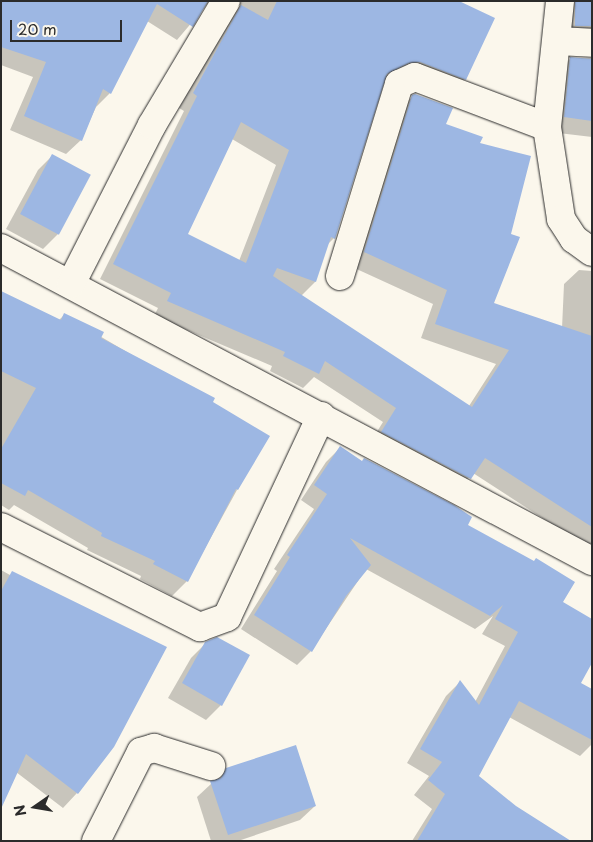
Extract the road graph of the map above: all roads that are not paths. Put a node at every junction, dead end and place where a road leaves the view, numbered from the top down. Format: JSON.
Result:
{"nodes":[{"id":1,"x":226,"y":1,"type":"edge"},
{"id":2,"x":560,"y":1,"type":"edge"},
{"id":3,"x":557,"y":41,"type":"junction"},
{"id":4,"x":592,"y":43,"type":"edge"},
{"id":5,"x":547,"y":127,"type":"junction"},
{"id":6,"x":1,"y":248,"type":"edge"},
{"id":7,"x":592,"y":252,"type":"edge"},
{"id":8,"x":340,"y":276,"type":"dead end"},
{"id":9,"x":71,"y":284,"type":"junction"},
{"id":10,"x":321,"y":416,"type":"junction"},
{"id":11,"x":1,"y":527,"type":"edge"},
{"id":12,"x":592,"y":561,"type":"edge"},
{"id":13,"x":211,"y":766,"type":"dead end"},
{"id":14,"x":96,"y":841,"type":"edge"}],
"edges":[{"from":1,"to":9,"type":"street"},
{"from":2,"to":3,"type":"street"},
{"from":3,"to":4,"type":"street"},
{"from":3,"to":5,"type":"street"},
{"from":5,"to":7,"type":"street"},
{"from":5,"to":8,"type":"street"},
{"from":6,"to":9,"type":"street"},
{"from":9,"to":10,"type":"street"},
{"from":10,"to":11,"type":"street"},
{"from":10,"to":12,"type":"street"},
{"from":13,"to":14,"type":"street"}]}
